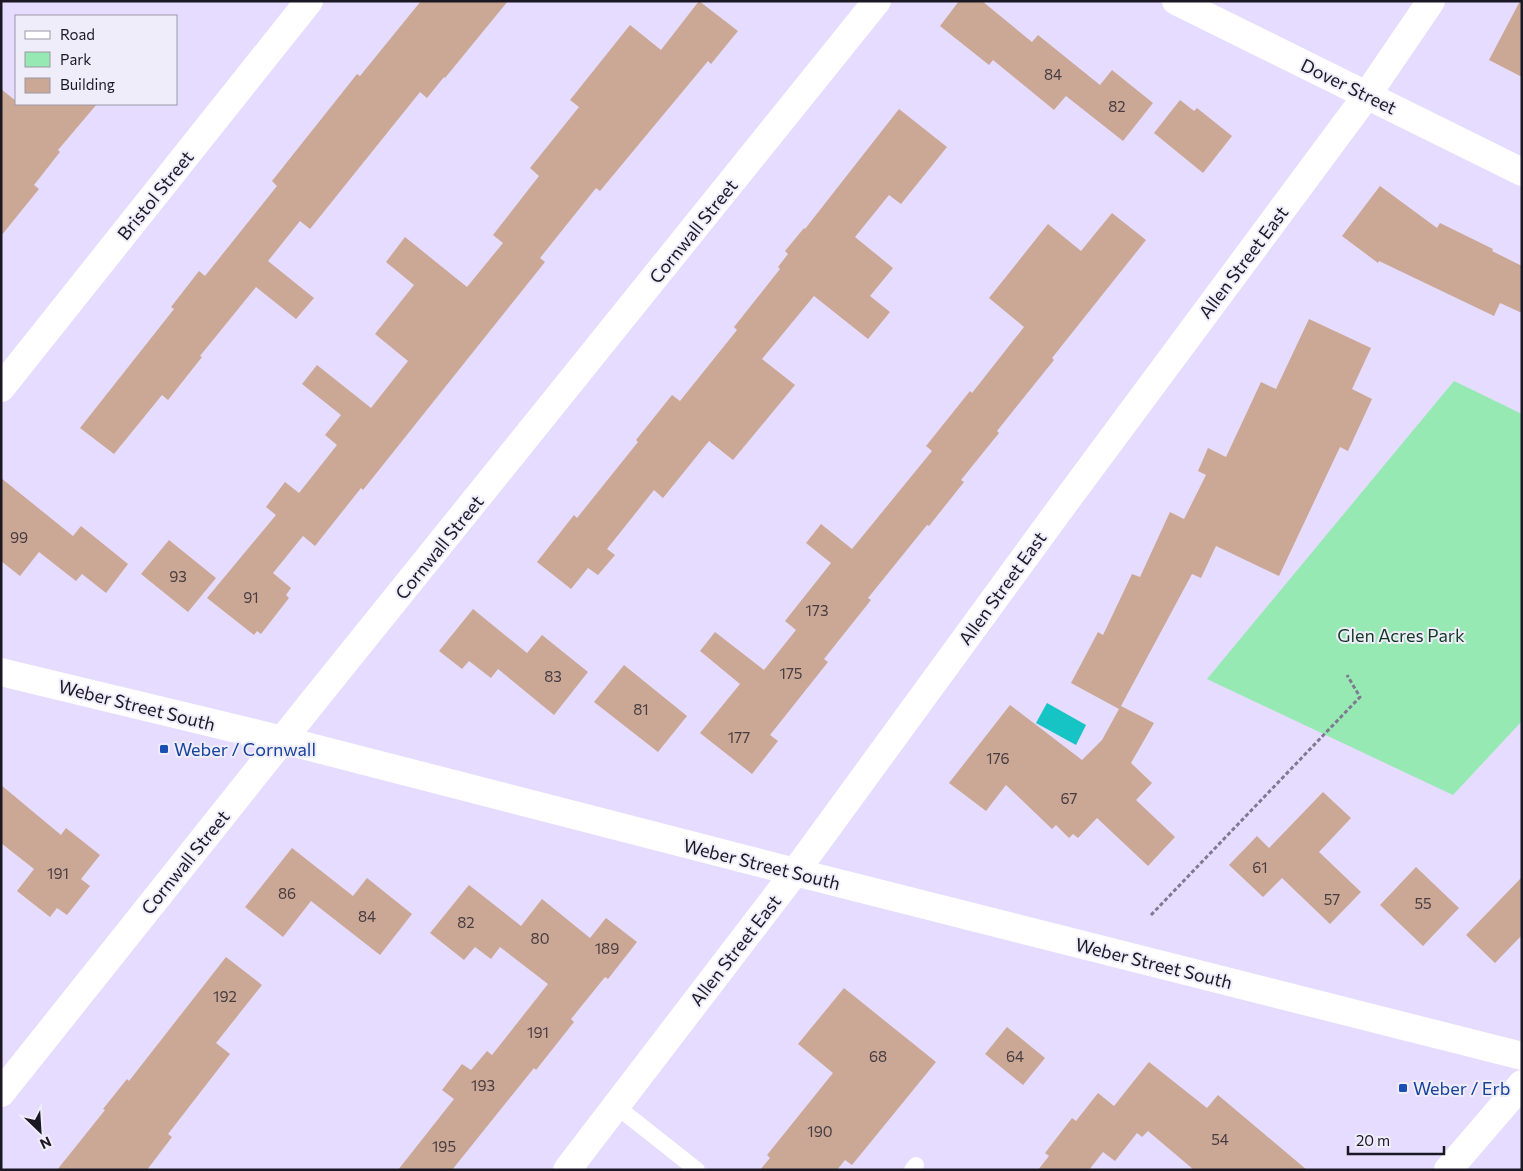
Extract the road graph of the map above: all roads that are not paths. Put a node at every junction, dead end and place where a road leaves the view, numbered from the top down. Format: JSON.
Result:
{"nodes":[{"id":1,"x":309,"y":1,"type":"edge"},
{"id":2,"x":877,"y":1,"type":"edge"},
{"id":3,"x":1176,"y":1,"type":"edge"},
{"id":4,"x":1431,"y":1,"type":"edge"},
{"id":5,"x":1367,"y":95,"type":"junction"},
{"id":6,"x":1522,"y":172,"type":"edge"},
{"id":7,"x":1,"y":388,"type":"edge"},
{"id":8,"x":1,"y":672,"type":"edge"},
{"id":9,"x":283,"y":740,"type":"junction"},
{"id":10,"x":795,"y":872,"type":"junction"},
{"id":11,"x":1522,"y":1056,"type":"edge"},
{"id":12,"x":1522,"y":1084,"type":"edge"},
{"id":13,"x":1,"y":1093,"type":"edge"},
{"id":14,"x":616,"y":1106,"type":"junction"},
{"id":15,"x":567,"y":1170,"type":"edge"},
{"id":16,"x":697,"y":1170,"type":"edge"},
{"id":17,"x":1448,"y":1170,"type":"edge"}],
"edges":[{"from":1,"to":7,"type":"street","name":"Bristol Street"},
{"from":2,"to":9,"type":"street","name":"Cornwall Street"},
{"from":3,"to":5,"type":"street","name":"Dover Street"},
{"from":4,"to":5,"type":"street","name":"Allen Street East"},
{"from":5,"to":6,"type":"street","name":"Dover Street"},
{"from":5,"to":10,"type":"street","name":"Allen Street East"},
{"from":8,"to":9,"type":"street","name":"Weber Street South"},
{"from":9,"to":10,"type":"street","name":"Weber Street South"},
{"from":9,"to":13,"type":"street","name":"Cornwall Street"},
{"from":10,"to":11,"type":"street","name":"Weber Street South"},
{"from":10,"to":14,"type":"street","name":"Allen Street East"},
{"from":12,"to":17,"type":"street"},
{"from":14,"to":15,"type":"street","name":"Allen Street East"},
{"from":14,"to":16,"type":"lane"}]}
